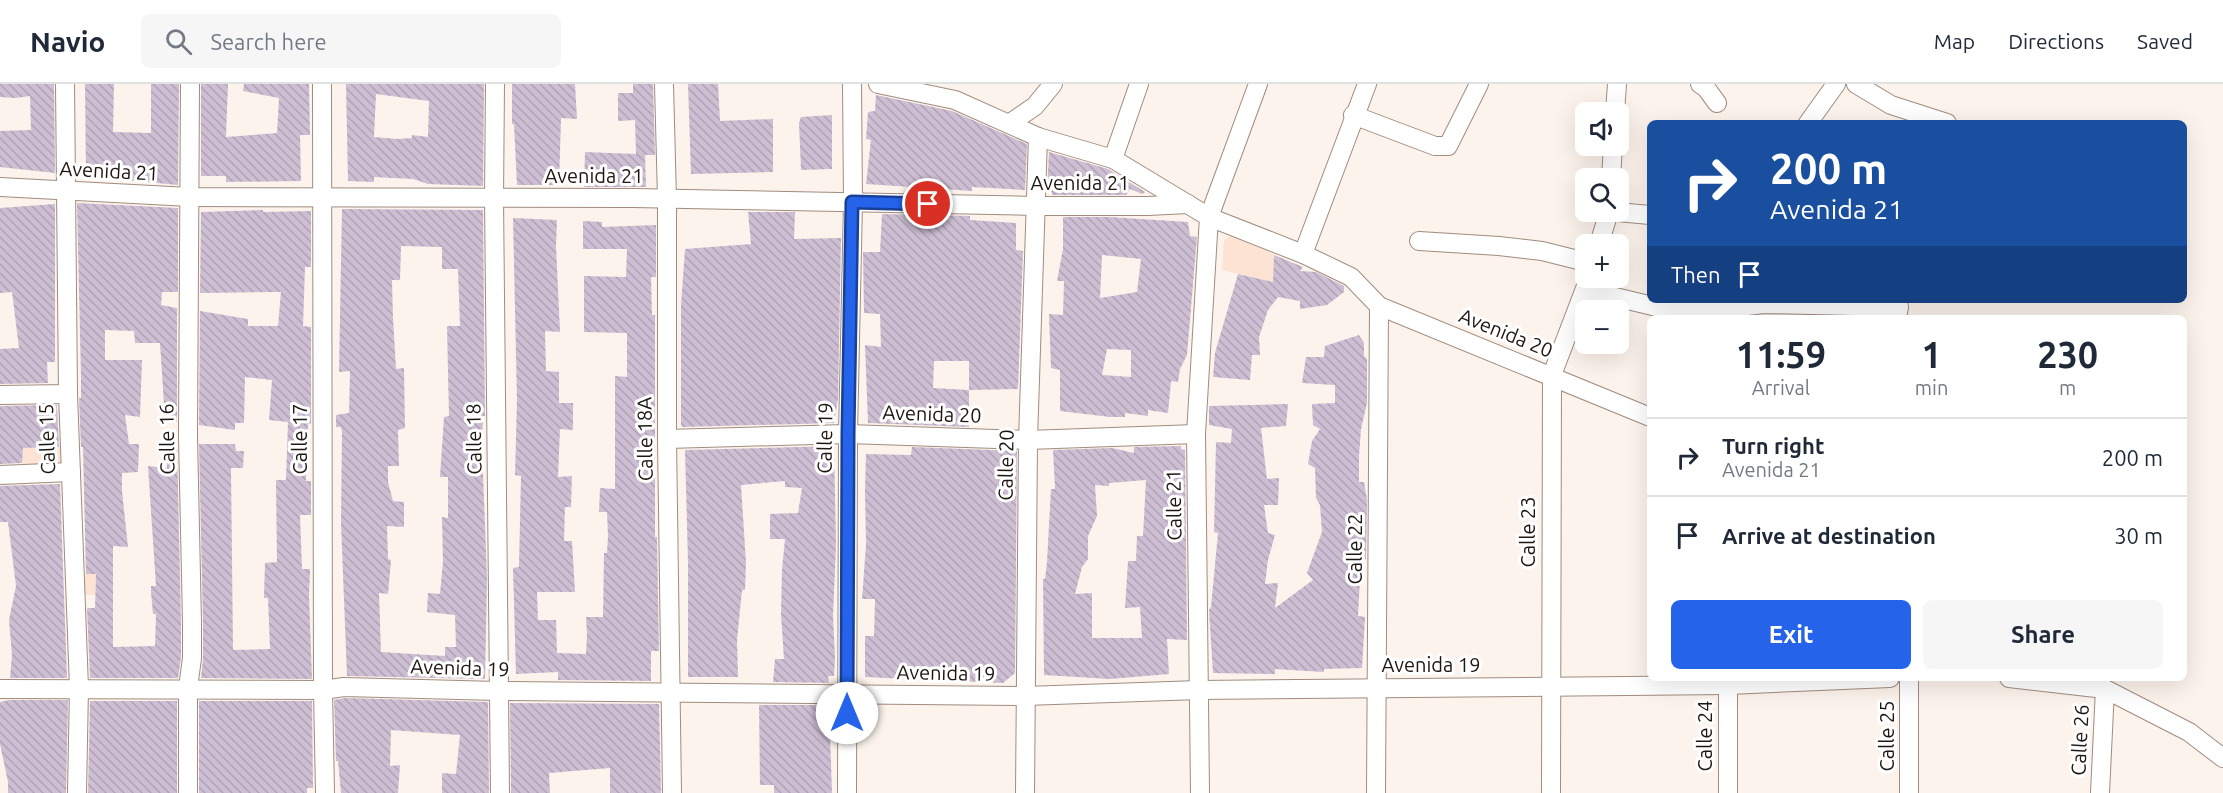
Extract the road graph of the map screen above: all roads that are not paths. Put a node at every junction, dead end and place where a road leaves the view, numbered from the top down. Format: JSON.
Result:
{"nodes":[{"id":1,"x":65,"y":84,"type":"edge"},
{"id":2,"x":190,"y":84,"type":"edge"},
{"id":3,"x":322,"y":84,"type":"edge"},
{"id":4,"x":495,"y":84,"type":"edge"},
{"id":5,"x":664,"y":84,"type":"edge"},
{"id":6,"x":852,"y":84,"type":"edge"},
{"id":7,"x":878,"y":84,"type":"edge"},
{"id":8,"x":1053,"y":84,"type":"edge"},
{"id":9,"x":1139,"y":84,"type":"edge"},
{"id":10,"x":1258,"y":84,"type":"edge"},
{"id":11,"x":1367,"y":84,"type":"edge"},
{"id":12,"x":1479,"y":84,"type":"edge"},
{"id":13,"x":1617,"y":84,"type":"edge"},
{"id":14,"x":1700,"y":84,"type":"edge"},
{"id":15,"x":1836,"y":84,"type":"edge"},
{"id":16,"x":1856,"y":84,"type":"edge"},
{"id":17,"x":955,"y":92,"type":"edge"},
{"id":18,"x":1616,"y":102,"type":"edge"},
{"id":19,"x":1717,"y":103,"type":"dead end"},
{"id":20,"x":1353,"y":115,"type":"junction"},
{"id":21,"x":1810,"y":120,"type":"edge"},
{"id":22,"x":1938,"y":120,"type":"edge"},
{"id":23,"x":1009,"y":124,"type":"junction"},
{"id":24,"x":1038,"y":137,"type":"junction"},
{"id":25,"x":1113,"y":159,"type":"junction"},
{"id":26,"x":0,"y":187,"type":"edge"},
{"id":27,"x":66,"y":192,"type":"junction"},
{"id":28,"x":190,"y":197,"type":"junction"},
{"id":29,"x":322,"y":197,"type":"junction"},
{"id":30,"x":494,"y":198,"type":"junction"},
{"id":31,"x":667,"y":199,"type":"junction"},
{"id":32,"x":852,"y":202,"type":"junction"},
{"id":33,"x":1188,"y":204,"type":"junction"},
{"id":34,"x":1037,"y":206,"type":"junction"},
{"id":35,"x":1629,"y":213,"type":"edge"},
{"id":36,"x":1647,"y":215,"type":"edge"},
{"id":37,"x":1209,"y":218,"type":"junction"},
{"id":38,"x":1419,"y":241,"type":"dead end"},
{"id":39,"x":1303,"y":254,"type":"junction"},
{"id":40,"x":1575,"y":259,"type":"edge"},
{"id":41,"x":1586,"y":288,"type":"edge"},
{"id":42,"x":1600,"y":288,"type":"edge"},
{"id":43,"x":1379,"y":306,"type":"junction"},
{"id":44,"x":1762,"y":307,"type":"edge"},
{"id":45,"x":1898,"y":315,"type":"edge"},
{"id":46,"x":1552,"y":375,"type":"junction"},
{"id":47,"x":0,"y":394,"type":"edge"},
{"id":48,"x":68,"y":394,"type":"junction"},
{"id":49,"x":1647,"y":416,"type":"edge"},
{"id":50,"x":848,"y":434,"type":"junction"},
{"id":51,"x":1196,"y":434,"type":"junction"},
{"id":52,"x":667,"y":439,"type":"junction"},
{"id":53,"x":1028,"y":440,"type":"junction"},
{"id":54,"x":71,"y":472,"type":"junction"},
{"id":55,"x":0,"y":475,"type":"edge"},
{"id":56,"x":1728,"y":681,"type":"edge"},
{"id":57,"x":1909,"y":681,"type":"edge"},
{"id":58,"x":2035,"y":681,"type":"edge"},
{"id":59,"x":1550,"y":687,"type":"junction"},
{"id":60,"x":79,"y":688,"type":"junction"},
{"id":61,"x":188,"y":688,"type":"junction"},
{"id":62,"x":1377,"y":688,"type":"junction"},
{"id":63,"x":0,"y":689,"type":"edge"},
{"id":64,"x":2105,"y":689,"type":"junction"},
{"id":65,"x":323,"y":690,"type":"junction"},
{"id":66,"x":1198,"y":690,"type":"junction"},
{"id":67,"x":498,"y":692,"type":"junction"},
{"id":68,"x":672,"y":693,"type":"junction"},
{"id":69,"x":847,"y":693,"type":"junction"},
{"id":70,"x":1025,"y":696,"type":"junction"},
{"id":71,"x":2223,"y":758,"type":"edge"},
{"id":72,"x":77,"y":793,"type":"edge"},
{"id":73,"x":188,"y":793,"type":"edge"},
{"id":74,"x":325,"y":793,"type":"edge"},
{"id":75,"x":500,"y":793,"type":"edge"},
{"id":76,"x":672,"y":793,"type":"edge"},
{"id":77,"x":847,"y":793,"type":"edge"},
{"id":78,"x":1025,"y":793,"type":"edge"},
{"id":79,"x":1200,"y":793,"type":"edge"},
{"id":80,"x":1376,"y":793,"type":"edge"},
{"id":81,"x":1551,"y":793,"type":"edge"},
{"id":82,"x":1728,"y":793,"type":"edge"},
{"id":83,"x":1909,"y":793,"type":"edge"},
{"id":84,"x":2100,"y":793,"type":"edge"}],
"edges":[{"from":1,"to":27,"type":"street","name":"Calle 15"},
{"from":2,"to":28,"type":"street","name":"Calle 16"},
{"from":3,"to":29,"type":"street","name":"Calle 17"},
{"from":4,"to":30,"type":"street","name":"Calle 18"},
{"from":5,"to":31,"type":"street","name":"Calle 18A"},
{"from":6,"to":32,"type":"street","name":"Calle 19"},
{"from":7,"to":17,"type":"street"},
{"from":8,"to":23,"type":"street"},
{"from":9,"to":25,"type":"street"},
{"from":10,"to":37,"type":"street","name":"Calle 21"},
{"from":11,"to":20,"type":"street"},
{"from":12,"to":20,"type":"street"},
{"from":13,"to":18,"type":"street"},
{"from":14,"to":19,"type":"street"},
{"from":15,"to":21,"type":"street"},
{"from":16,"to":22,"type":"street"},
{"from":17,"to":23,"type":"street"},
{"from":20,"to":39,"type":"street"},
{"from":23,"to":24,"type":"street"},
{"from":24,"to":25,"type":"street"},
{"from":24,"to":34,"type":"street","name":"Calle 20"},
{"from":25,"to":33,"type":"street"},
{"from":26,"to":27,"type":"street","name":"Avenida 21"},
{"from":27,"to":28,"type":"street","name":"Avenida 21"},
{"from":27,"to":48,"type":"street","name":"Calle 15"},
{"from":28,"to":29,"type":"street","name":"Avenida 21"},
{"from":28,"to":61,"type":"street","name":"Calle 16"},
{"from":29,"to":30,"type":"street","name":"Avenida 21"},
{"from":29,"to":65,"type":"street","name":"Calle 17"},
{"from":30,"to":31,"type":"street","name":"Avenida 21"},
{"from":30,"to":67,"type":"street","name":"Calle 18"},
{"from":31,"to":32,"type":"street","name":"Avenida 21"},
{"from":31,"to":52,"type":"street","name":"Calle 18A"},
{"from":32,"to":34,"type":"street","name":"Avenida 21"},
{"from":32,"to":50,"type":"street","name":"Calle 19"},
{"from":33,"to":34,"type":"street","name":"Avenida 21"},
{"from":33,"to":37,"type":"street"},
{"from":34,"to":53,"type":"street","name":"Calle 20"},
{"from":35,"to":36,"type":"street"},
{"from":37,"to":39,"type":"street"},
{"from":37,"to":51,"type":"street","name":"Calle 21"},
{"from":38,"to":40,"type":"street"},
{"from":39,"to":43,"type":"street"},
{"from":41,"to":46,"type":"street","name":"Calle 23"},
{"from":42,"to":44,"type":"street"},
{"from":43,"to":46,"type":"street","name":"Avenida 20"},
{"from":43,"to":62,"type":"street","name":"Calle 22"},
{"from":44,"to":45,"type":"street"},
{"from":46,"to":49,"type":"street","name":"Avenida 20"},
{"from":46,"to":59,"type":"street","name":"Calle 23"},
{"from":47,"to":48,"type":"street"},
{"from":48,"to":54,"type":"street","name":"Calle 15"},
{"from":50,"to":52,"type":"street","name":"Avenida 20"},
{"from":50,"to":53,"type":"street","name":"Avenida 20"},
{"from":50,"to":69,"type":"street","name":"Calle 19"},
{"from":51,"to":53,"type":"street","name":"Avenida 20"},
{"from":51,"to":66,"type":"street","name":"Calle 21"},
{"from":52,"to":68,"type":"street","name":"Calle 18A"},
{"from":53,"to":70,"type":"street","name":"Calle 20"},
{"from":54,"to":55,"type":"street"},
{"from":54,"to":60,"type":"street","name":"Calle 15"},
{"from":56,"to":59,"type":"street","name":"Avenida 19"},
{"from":56,"to":82,"type":"street","name":"Calle 24"},
{"from":57,"to":83,"type":"street","name":"Calle 25"},
{"from":58,"to":64,"type":"street"},
{"from":59,"to":62,"type":"street","name":"Avenida 19"},
{"from":59,"to":81,"type":"street","name":"Calle 23"},
{"from":60,"to":61,"type":"street","name":"Avenida 19"},
{"from":60,"to":63,"type":"street","name":"Avenida 19"},
{"from":60,"to":72,"type":"street","name":"Calle 15"},
{"from":61,"to":65,"type":"street","name":"Avenida 19"},
{"from":61,"to":73,"type":"street","name":"Calle 16"},
{"from":62,"to":66,"type":"street","name":"Avenida 19"},
{"from":62,"to":80,"type":"street","name":"Calle 22"},
{"from":64,"to":71,"type":"street"},
{"from":64,"to":84,"type":"street","name":"Calle 26"},
{"from":65,"to":67,"type":"street","name":"Avenida 19"},
{"from":65,"to":74,"type":"street","name":"Calle 17"},
{"from":66,"to":70,"type":"street","name":"Avenida 19"},
{"from":66,"to":79,"type":"street","name":"Calle 21"},
{"from":67,"to":68,"type":"street","name":"Avenida 19"},
{"from":67,"to":75,"type":"street","name":"Calle 18"},
{"from":68,"to":69,"type":"street","name":"Avenida 19"},
{"from":68,"to":76,"type":"street","name":"Calle 18A"},
{"from":69,"to":70,"type":"street","name":"Avenida 19"},
{"from":69,"to":77,"type":"street","name":"Calle 19"},
{"from":70,"to":78,"type":"street","name":"Calle 20"}]}
